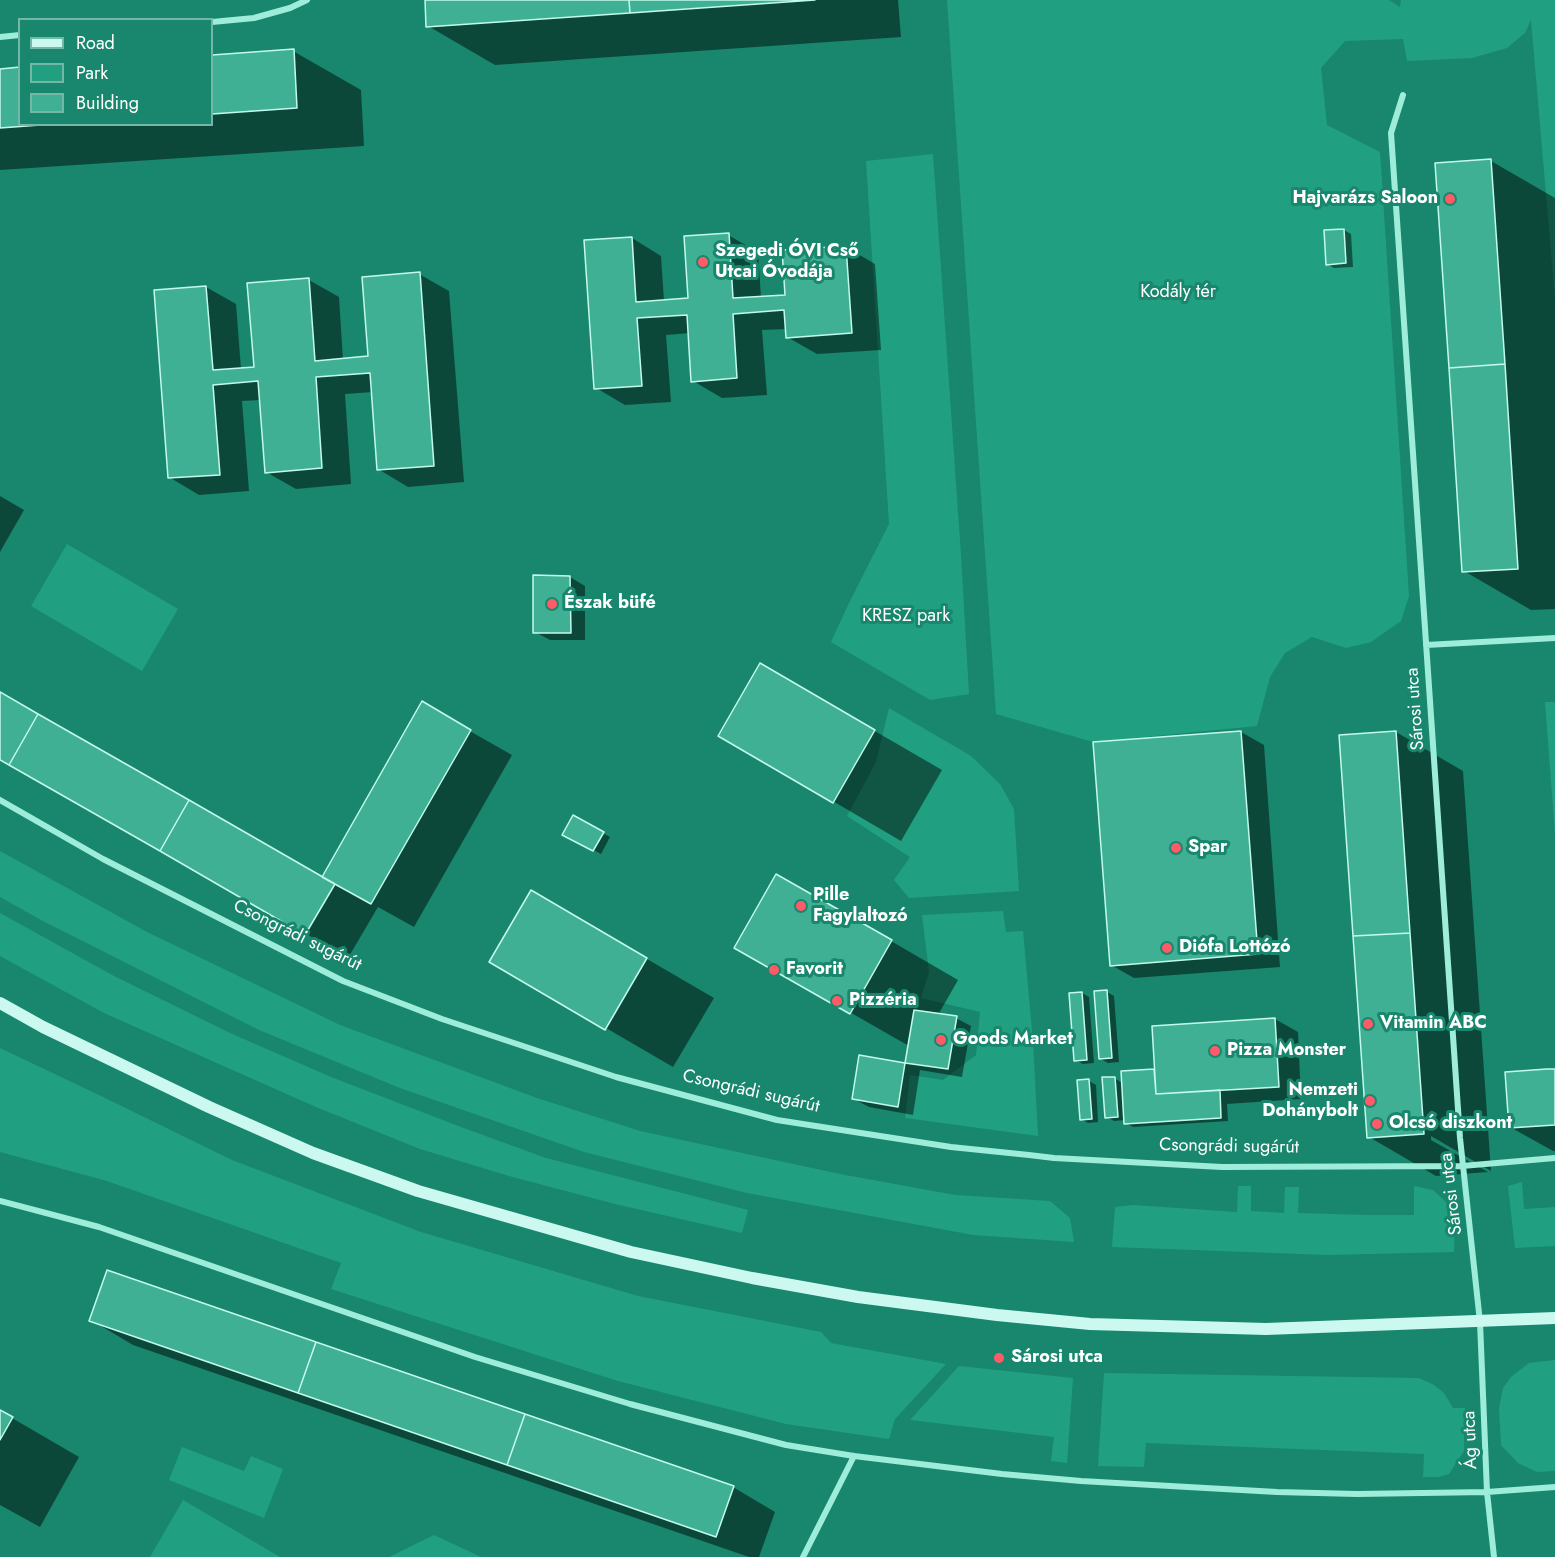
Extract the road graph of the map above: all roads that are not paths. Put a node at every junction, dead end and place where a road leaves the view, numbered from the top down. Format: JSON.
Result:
{"nodes":[{"id":1,"x":307,"y":0,"type":"edge"},
{"id":2,"x":213,"y":22,"type":"edge"},
{"id":3,"x":18,"y":35,"type":"edge"},
{"id":4,"x":0,"y":37,"type":"edge"},
{"id":5,"x":1403,"y":95,"type":"dead end"},
{"id":6,"x":1555,"y":638,"type":"edge"},
{"id":7,"x":1426,"y":645,"type":"junction"},
{"id":8,"x":0,"y":800,"type":"edge"},
{"id":9,"x":0,"y":1003,"type":"edge"},
{"id":10,"x":1555,"y":1158,"type":"edge"},
{"id":11,"x":1462,"y":1166,"type":"junction"},
{"id":12,"x":0,"y":1201,"type":"edge"},
{"id":13,"x":1555,"y":1318,"type":"edge"},
{"id":14,"x":1480,"y":1322,"type":"junction"},
{"id":15,"x":854,"y":1456,"type":"junction"},
{"id":16,"x":1555,"y":1487,"type":"edge"},
{"id":17,"x":1487,"y":1492,"type":"junction"},
{"id":18,"x":803,"y":1557,"type":"edge"},
{"id":19,"x":1494,"y":1557,"type":"edge"}],
"edges":[{"from":1,"to":2,"type":"street"},
{"from":3,"to":4,"type":"street"},
{"from":5,"to":7,"type":"street","name":"Sárosi utca"},
{"from":6,"to":7,"type":"street"},
{"from":7,"to":11,"type":"street","name":"Sárosi utca"},
{"from":8,"to":11,"type":"street","name":"Csongrádi sugárút"},
{"from":9,"to":14,"type":"main road"},
{"from":10,"to":11,"type":"street","name":"Csongrádi sugárút"},
{"from":11,"to":14,"type":"street","name":"Sárosi utca"},
{"from":12,"to":15,"type":"street"},
{"from":13,"to":14,"type":"main road"},
{"from":14,"to":17,"type":"street","name":"Ág utca"},
{"from":15,"to":17,"type":"street"},
{"from":15,"to":18,"type":"street"},
{"from":16,"to":17,"type":"street"},
{"from":17,"to":19,"type":"street","name":"Ág utca"}]}
